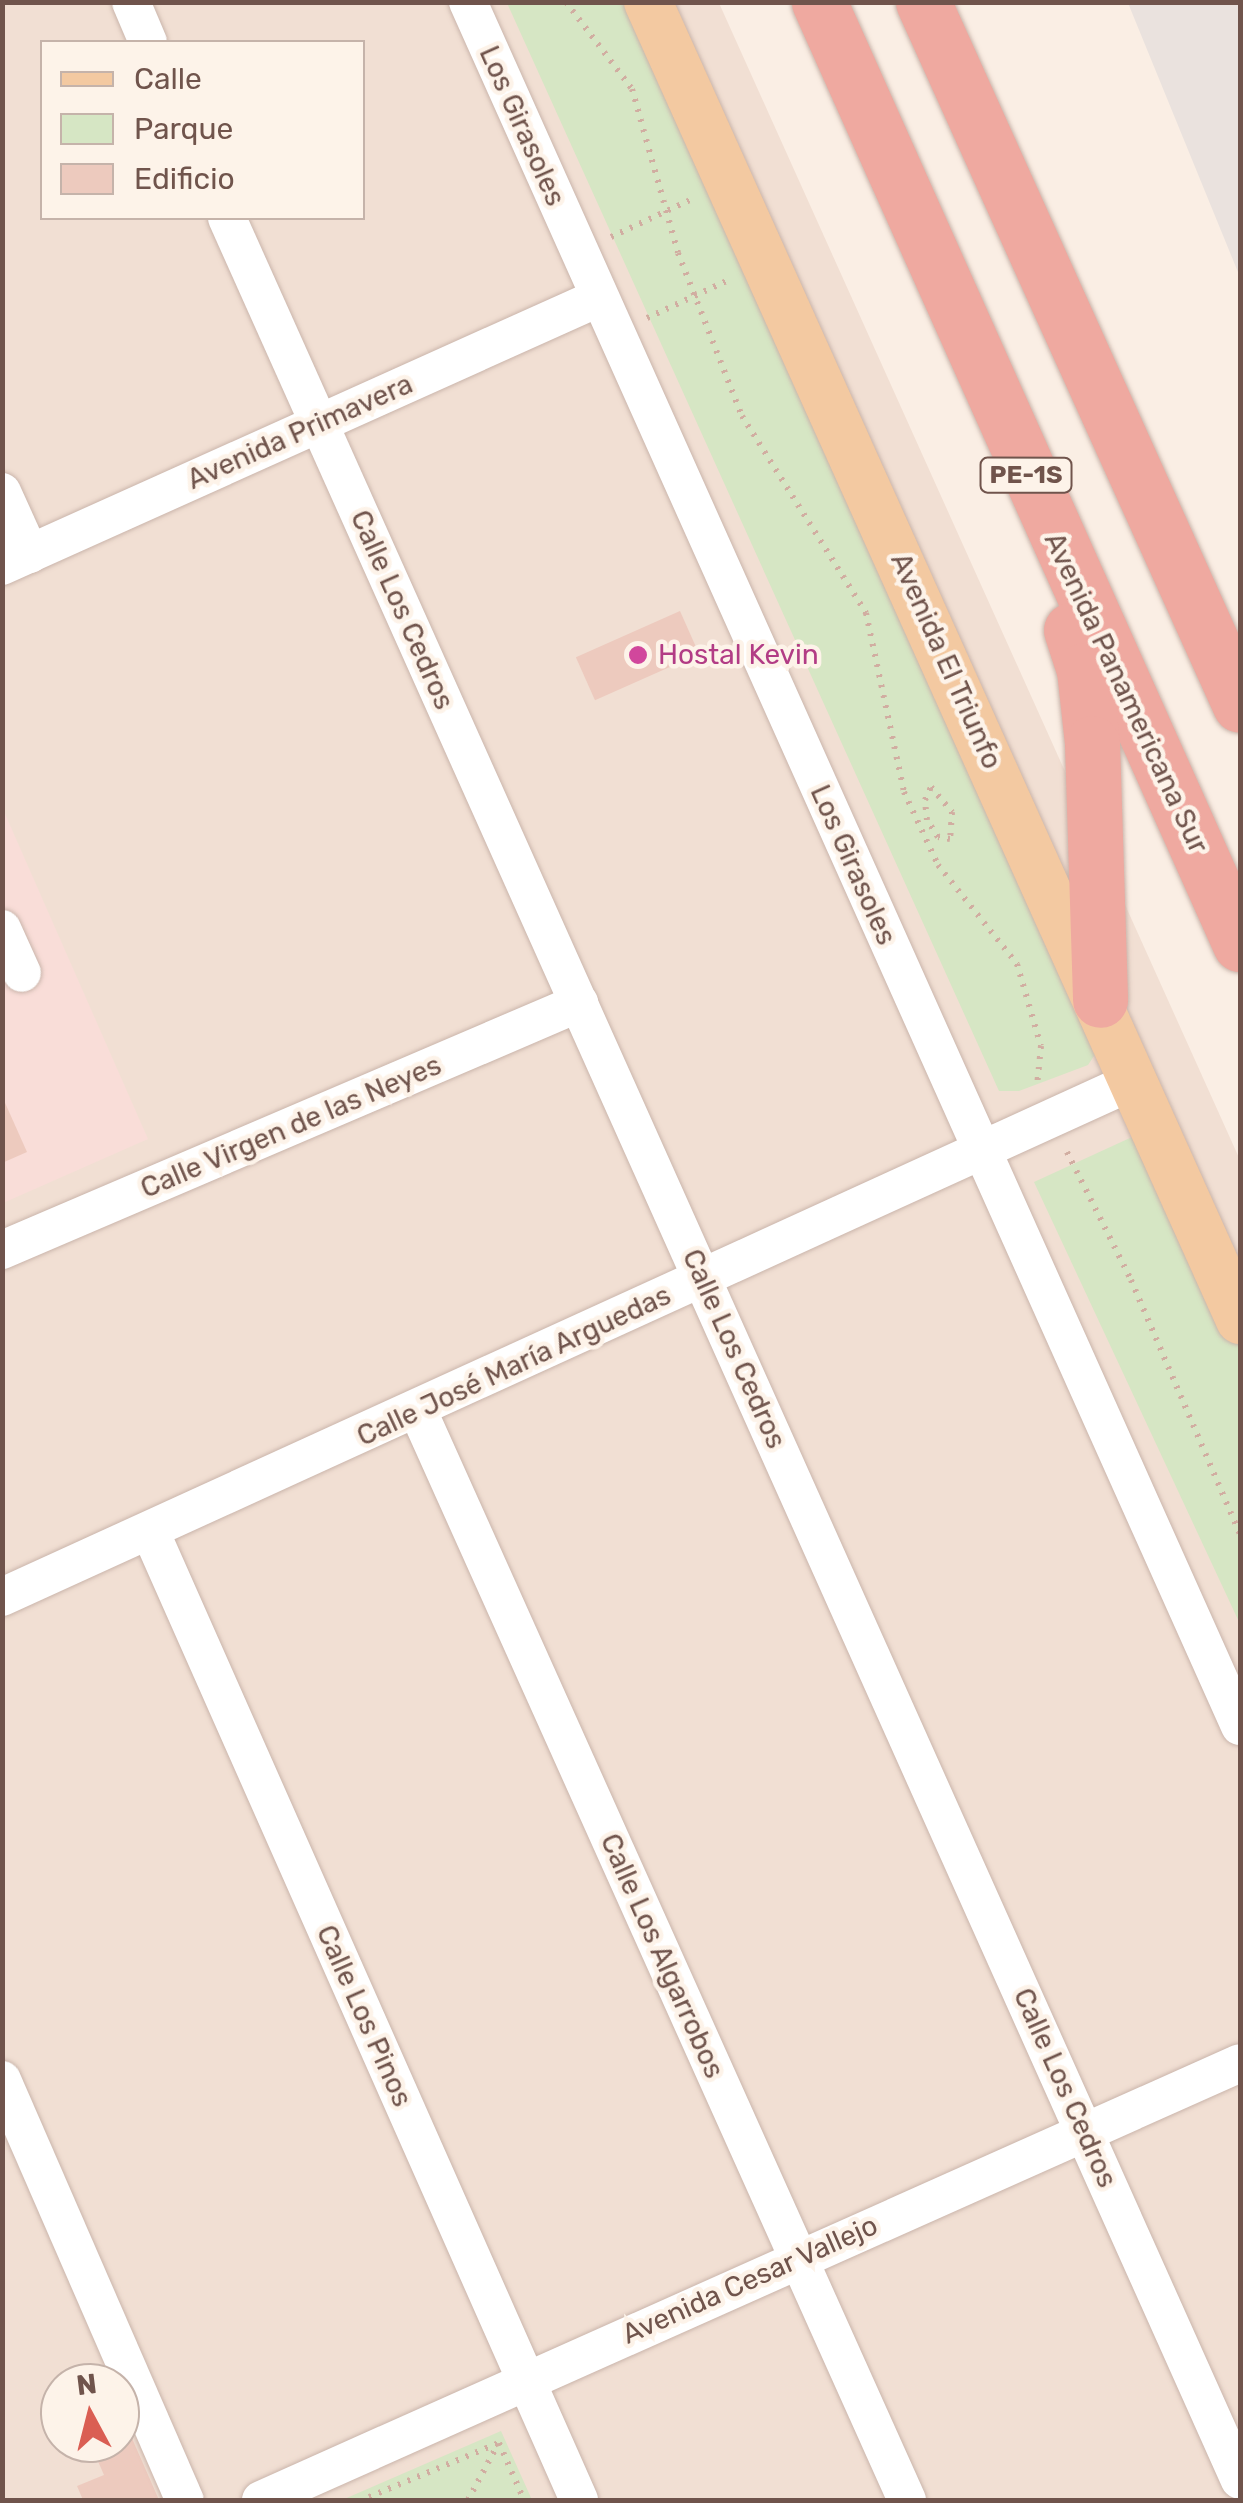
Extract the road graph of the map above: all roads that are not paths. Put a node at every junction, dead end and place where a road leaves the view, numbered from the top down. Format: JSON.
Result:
{"nodes":[{"id":1,"x":130,"y":2,"type":"edge"},
{"id":2,"x":468,"y":2,"type":"edge"},
{"id":3,"x":648,"y":2,"type":"edge"},
{"id":4,"x":819,"y":2,"type":"edge"},
{"id":5,"x":922,"y":2,"type":"edge"},
{"id":6,"x":147,"y":40,"type":"edge"},
{"id":7,"x":228,"y":220,"type":"edge"},
{"id":8,"x":598,"y":298,"type":"junction"},
{"id":9,"x":319,"y":424,"type":"junction"},
{"id":10,"x":1019,"y":460,"type":"junction"},
{"id":11,"x":2,"y":492,"type":"edge"},
{"id":12,"x":16,"y":560,"type":"edge"},
{"id":13,"x":1240,"y":705,"type":"edge"},
{"id":14,"x":2,"y":929,"type":"edge"},
{"id":15,"x":1240,"y":944,"type":"edge"},
{"id":16,"x":22,"y":973,"type":"dead end"},
{"id":17,"x":1100,"y":1000,"type":"junction"},
{"id":18,"x":579,"y":1003,"type":"junction"},
{"id":19,"x":1132,"y":1081,"type":"junction"},
{"id":20,"x":981,"y":1149,"type":"junction"},
{"id":21,"x":2,"y":1250,"type":"edge"},
{"id":22,"x":703,"y":1280,"type":"junction"},
{"id":23,"x":1240,"y":1320,"type":"edge"},
{"id":24,"x":418,"y":1411,"type":"junction"},
{"id":25,"x":150,"y":1531,"type":"junction"},
{"id":26,"x":2,"y":1597,"type":"edge"},
{"id":27,"x":1240,"y":1726,"type":"edge"},
{"id":28,"x":1240,"y":2064,"type":"edge"},
{"id":29,"x":2,"y":2080,"type":"edge"},
{"id":30,"x":1084,"y":2132,"type":"junction"},
{"id":31,"x":798,"y":2260,"type":"junction"},
{"id":32,"x":524,"y":2380,"type":"junction"},
{"id":33,"x":1240,"y":2480,"type":"edge"},
{"id":34,"x":185,"y":2500,"type":"edge"},
{"id":35,"x":261,"y":2500,"type":"edge"},
{"id":36,"x":579,"y":2500,"type":"edge"},
{"id":37,"x":907,"y":2500,"type":"edge"}],
"edges":[{"from":1,"to":6,"type":"street"},
{"from":2,"to":8,"type":"street","name":"Los Girasoles"},
{"from":3,"to":17,"type":"main road","name":"Avenida El Triunfo"},
{"from":4,"to":10,"type":"highway","name":"Avenida Panamericana Sur","number":"PE-1S"},
{"from":5,"to":13,"type":"highway"},
{"from":7,"to":9,"type":"street","name":"Calle Los Cedros"},
{"from":8,"to":9,"type":"street","name":"Avenida Primavera"},
{"from":8,"to":20,"type":"street","name":"Los Girasoles"},
{"from":9,"to":12,"type":"street","name":"Avenida Primavera"},
{"from":9,"to":18,"type":"street","name":"Calle Los Cedros"},
{"from":10,"to":15,"type":"highway","name":"Avenida Panamericana Sur","number":"PE-1S"},
{"from":10,"to":17,"type":"highway"},
{"from":11,"to":12,"type":"street"},
{"from":14,"to":16,"type":"street"},
{"from":17,"to":19,"type":"main road","name":"Avenida El Triunfo"},
{"from":18,"to":21,"type":"street","name":"Calle Virgen de las Neyes"},
{"from":18,"to":22,"type":"street","name":"Calle Los Cedros"},
{"from":19,"to":20,"type":"street","name":"Calle José María Arguedas"},
{"from":19,"to":23,"type":"main road","name":"Avenida El Triunfo"},
{"from":20,"to":22,"type":"street","name":"Calle José María Arguedas"},
{"from":20,"to":27,"type":"street","name":"Los Girasoles"},
{"from":22,"to":24,"type":"street","name":"Calle José María Arguedas"},
{"from":22,"to":30,"type":"street","name":"Calle Los Cedros"},
{"from":24,"to":25,"type":"street","name":"Calle José María Arguedas"},
{"from":24,"to":31,"type":"street","name":"Calle Los Algarrobos"},
{"from":25,"to":26,"type":"street","name":"Calle José María Arguedas"},
{"from":25,"to":32,"type":"street","name":"Calle Los Pinos"},
{"from":28,"to":30,"type":"street","name":"Avenida Cesar Vallejo"},
{"from":29,"to":34,"type":"street"},
{"from":30,"to":31,"type":"street","name":"Avenida Cesar Vallejo"},
{"from":30,"to":33,"type":"street","name":"Calle Los Cedros"},
{"from":31,"to":32,"type":"street","name":"Avenida Cesar Vallejo"},
{"from":31,"to":37,"type":"street","name":"Calle Los Algarrobos"},
{"from":32,"to":35,"type":"street","name":"Avenida Cesar Vallejo"},
{"from":32,"to":36,"type":"street","name":"Calle Los Pinos"}]}
